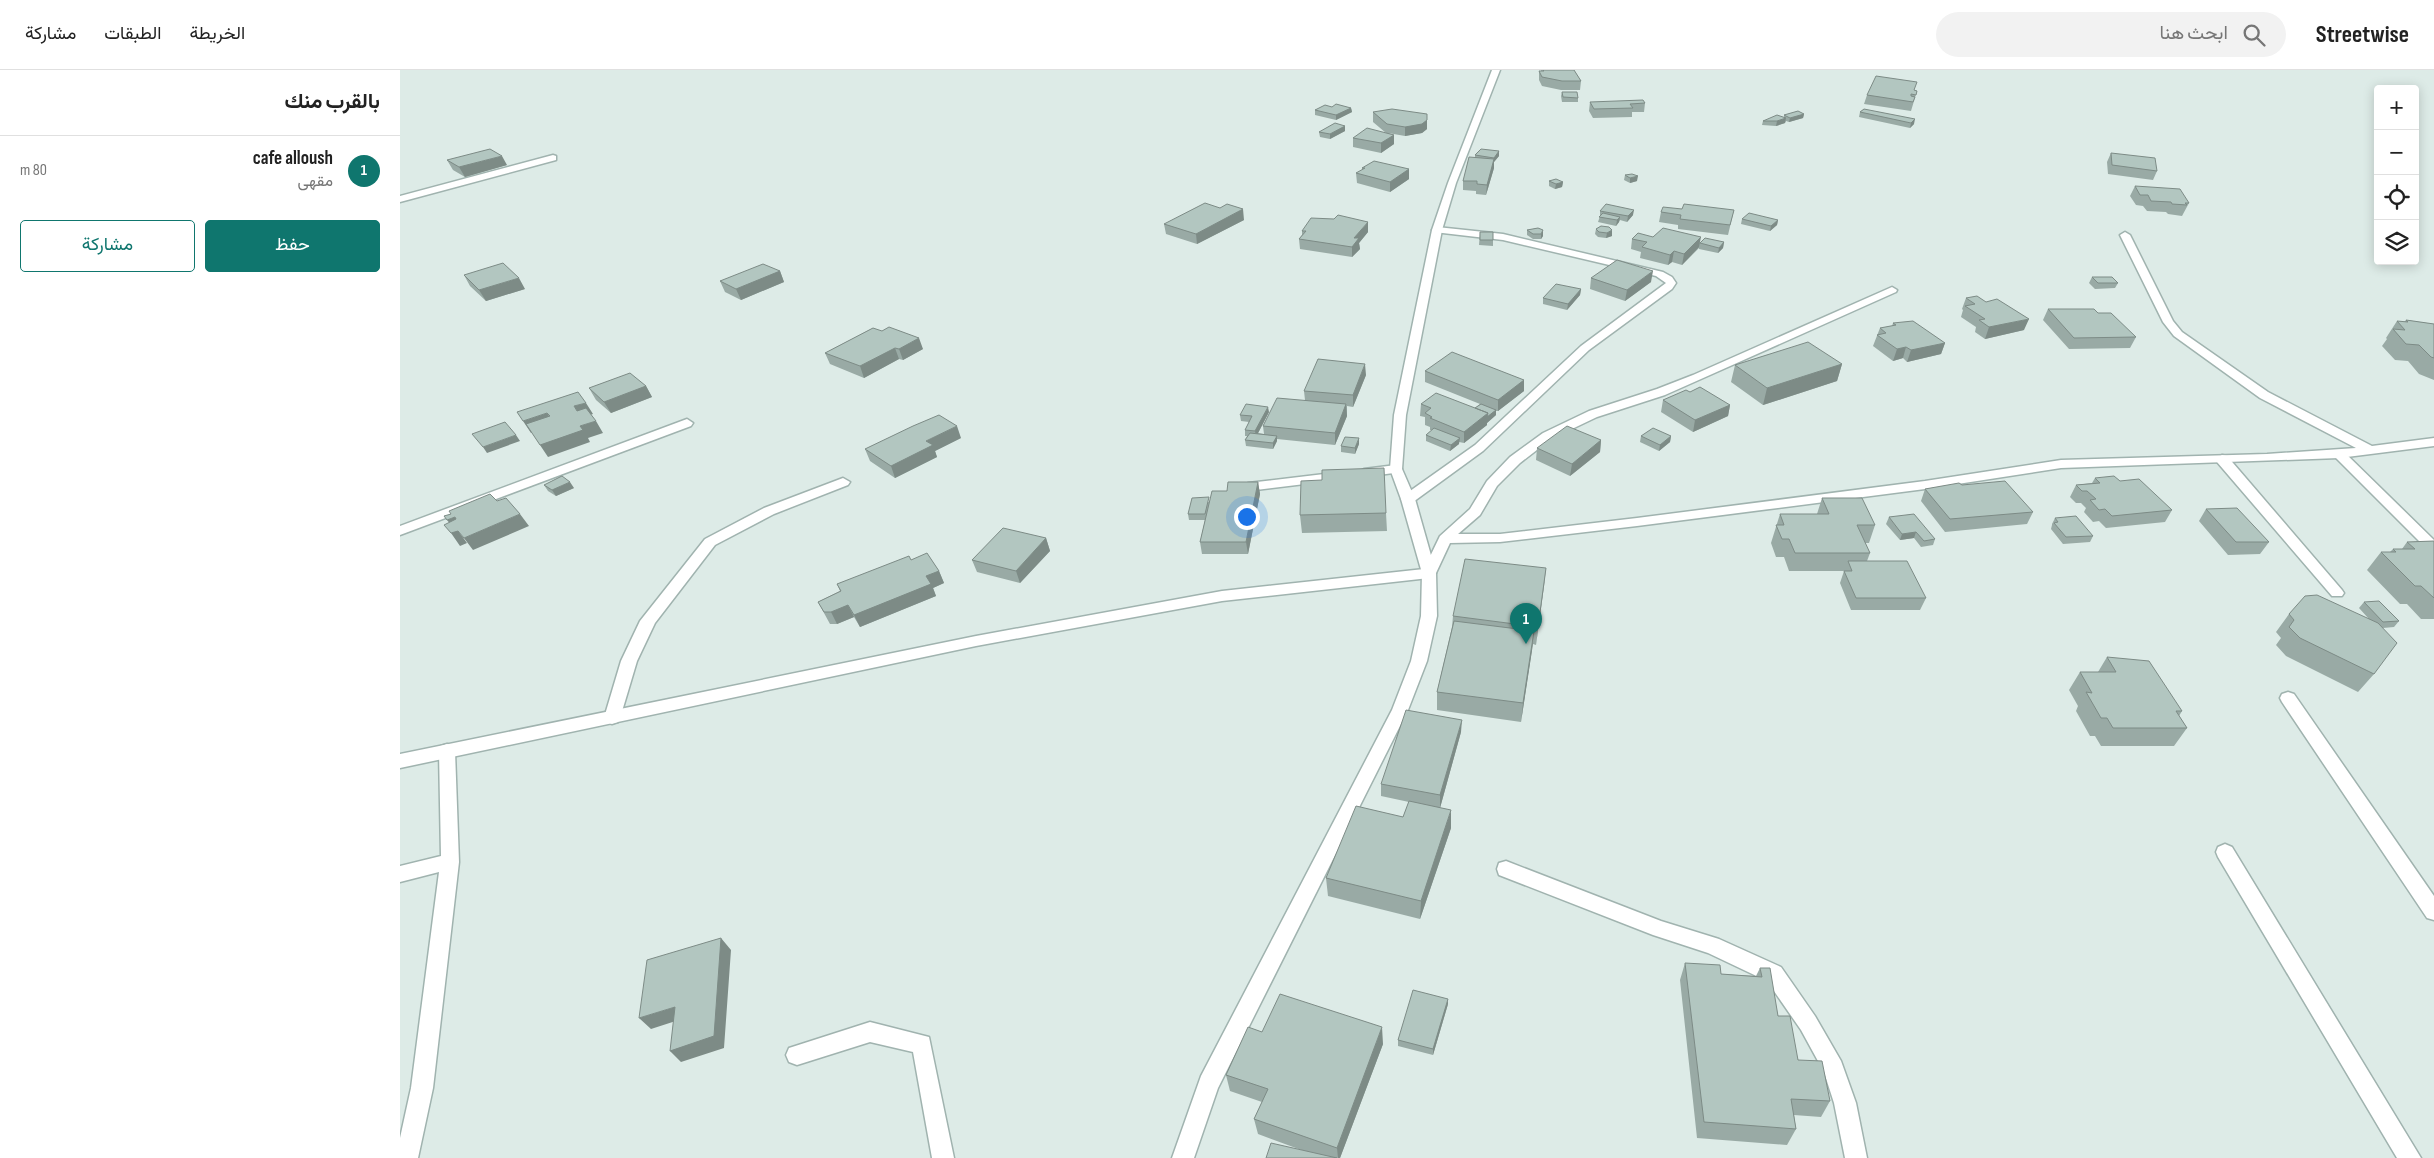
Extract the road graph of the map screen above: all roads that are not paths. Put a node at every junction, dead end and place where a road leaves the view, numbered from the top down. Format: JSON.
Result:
{"nodes":[{"id":1,"x":1496,"y":70,"type":"edge"},
{"id":2,"x":553,"y":158,"type":"dead end"},
{"id":3,"x":400,"y":199,"type":"edge"},
{"id":4,"x":1437,"y":230,"type":"junction"},
{"id":5,"x":2125,"y":235,"type":"dead end"},
{"id":6,"x":1892,"y":290,"type":"dead end"},
{"id":7,"x":687,"y":423,"type":"dead end"},
{"id":8,"x":2434,"y":442,"type":"edge"},
{"id":9,"x":2368,"y":449,"type":"junction"},
{"id":10,"x":2339,"y":454,"type":"junction"},
{"id":11,"x":2222,"y":459,"type":"junction"},
{"id":12,"x":1396,"y":469,"type":"junction"},
{"id":13,"x":844,"y":482,"type":"dead end"},
{"id":14,"x":1248,"y":487,"type":"edge"},
{"id":15,"x":1408,"y":499,"type":"junction"},
{"id":16,"x":400,"y":531,"type":"edge"},
{"id":17,"x":1445,"y":539,"type":"junction"},
{"id":18,"x":2434,"y":548,"type":"edge"},
{"id":19,"x":1429,"y":573,"type":"junction"},
{"id":20,"x":2338,"y":593,"type":"dead end"},
{"id":21,"x":2288,"y":698,"type":"dead end"},
{"id":22,"x":612,"y":718,"type":"junction"},
{"id":23,"x":447,"y":751,"type":"junction"},
{"id":24,"x":400,"y":761,"type":"edge"},
{"id":25,"x":2225,"y":852,"type":"dead end"},
{"id":26,"x":450,"y":862,"type":"junction"},
{"id":27,"x":1506,"y":869,"type":"dead end"},
{"id":28,"x":400,"y":874,"type":"edge"},
{"id":29,"x":2434,"y":912,"type":"edge"},
{"id":30,"x":797,"y":1055,"type":"dead end"},
{"id":31,"x":406,"y":1158,"type":"edge"},
{"id":32,"x":943,"y":1158,"type":"edge"},
{"id":33,"x":1184,"y":1158,"type":"edge"},
{"id":34,"x":1856,"y":1158,"type":"edge"},
{"id":35,"x":2410,"y":1158,"type":"edge"}],
"edges":[{"from":1,"to":4,"type":"street"},
{"from":2,"to":3,"type":"street"},
{"from":4,"to":12,"type":"street"},
{"from":4,"to":15,"type":"street"},
{"from":5,"to":9,"type":"street"},
{"from":6,"to":17,"type":"street"},
{"from":7,"to":16,"type":"street"},
{"from":8,"to":9,"type":"street"},
{"from":9,"to":10,"type":"street"},
{"from":10,"to":11,"type":"street"},
{"from":10,"to":18,"type":"street"},
{"from":11,"to":17,"type":"street"},
{"from":11,"to":20,"type":"street"},
{"from":12,"to":14,"type":"street"},
{"from":12,"to":15,"type":"street"},
{"from":13,"to":22,"type":"street"},
{"from":15,"to":19,"type":"street"},
{"from":17,"to":19,"type":"street"},
{"from":19,"to":22,"type":"street"},
{"from":19,"to":33,"type":"street"},
{"from":21,"to":29,"type":"street"},
{"from":22,"to":23,"type":"street"},
{"from":23,"to":24,"type":"street"},
{"from":23,"to":26,"type":"street"},
{"from":25,"to":35,"type":"street"},
{"from":26,"to":28,"type":"street"},
{"from":26,"to":31,"type":"street"},
{"from":27,"to":34,"type":"street"},
{"from":30,"to":32,"type":"street"}]}
